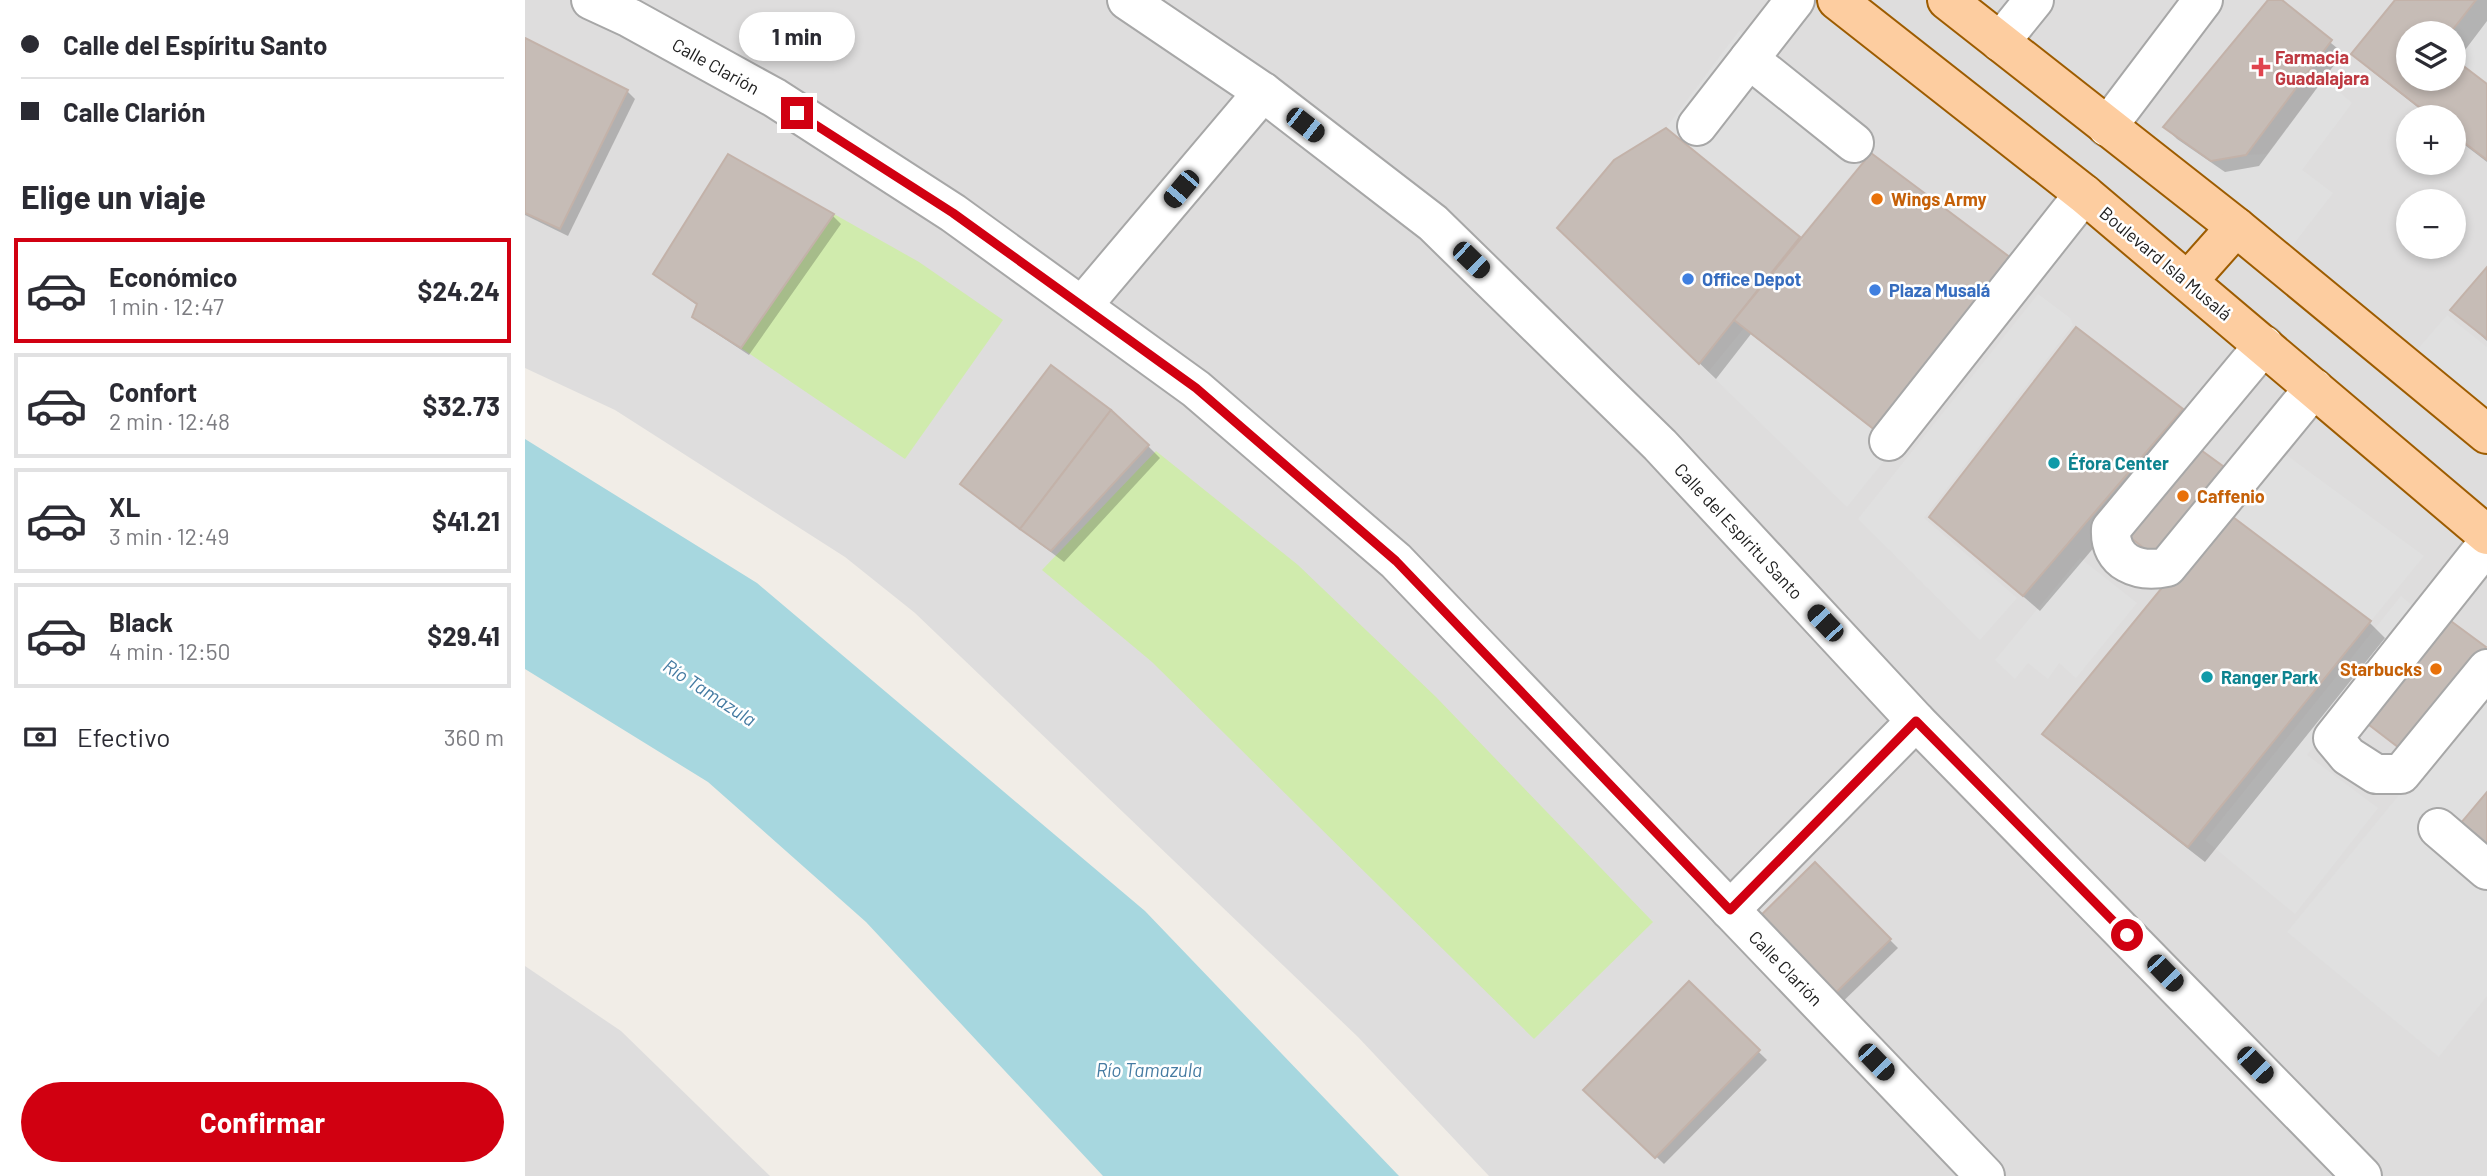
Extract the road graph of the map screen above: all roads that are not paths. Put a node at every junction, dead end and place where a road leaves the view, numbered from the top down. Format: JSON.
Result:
{"nodes":[{"id":1,"x":591,"y":0,"type":"edge"},
{"id":2,"x":1127,"y":0,"type":"edge"},
{"id":3,"x":1795,"y":0,"type":"edge"},
{"id":4,"x":1837,"y":0,"type":"edge"},
{"id":5,"x":1947,"y":0,"type":"edge"},
{"id":6,"x":2034,"y":0,"type":"edge"},
{"id":7,"x":2203,"y":0,"type":"edge"},
{"id":8,"x":2000,"y":42,"type":"junction"},
{"id":9,"x":1749,"y":59,"type":"junction"},
{"id":10,"x":1263,"y":92,"type":"junction"},
{"id":11,"x":1697,"y":126,"type":"dead end"},
{"id":12,"x":2107,"y":127,"type":"junction"},
{"id":13,"x":1854,"y":143,"type":"dead end"},
{"id":14,"x":2084,"y":194,"type":"junction"},
{"id":15,"x":2236,"y":227,"type":"junction"},
{"id":16,"x":2188,"y":281,"type":"junction"},
{"id":17,"x":1082,"y":306,"type":"junction"},
{"id":18,"x":2264,"y":345,"type":"junction"},
{"id":19,"x":2314,"y":388,"type":"junction"},
{"id":20,"x":2487,"y":433,"type":"edge"},
{"id":21,"x":1889,"y":441,"type":"dead end"},
{"id":22,"x":2487,"y":535,"type":"edge"},
{"id":23,"x":2487,"y":544,"type":"edge"},
{"id":24,"x":2487,"y":669,"type":"edge"},
{"id":25,"x":1916,"y":721,"type":"junction"},
{"id":26,"x":2438,"y":828,"type":"dead end"},
{"id":27,"x":2487,"y":870,"type":"edge"},
{"id":28,"x":1730,"y":910,"type":"junction"},
{"id":29,"x":1986,"y":1176,"type":"edge"},
{"id":30,"x":2363,"y":1176,"type":"edge"}],
"edges":[{"from":1,"to":17,"type":"street","name":"Calle Clarión"},
{"from":2,"to":10,"type":"street","name":"Calle del Espíritu Santo"},
{"from":3,"to":9,"type":"street"},
{"from":4,"to":14,"type":"main road","name":"Boulevard Isla Musalá"},
{"from":5,"to":8,"type":"main road"},
{"from":6,"to":8,"type":"street"},
{"from":7,"to":12,"type":"street"},
{"from":8,"to":12,"type":"main road"},
{"from":9,"to":11,"type":"street"},
{"from":9,"to":13,"type":"street"},
{"from":10,"to":17,"type":"street"},
{"from":10,"to":25,"type":"street","name":"Calle del Espíritu Santo"},
{"from":12,"to":15,"type":"main road"},
{"from":14,"to":16,"type":"main road","name":"Boulevard Isla Musalá"},
{"from":14,"to":21,"type":"street"},
{"from":15,"to":16,"type":"main road"},
{"from":15,"to":20,"type":"main road"},
{"from":16,"to":18,"type":"main road","name":"Boulevard Isla Musalá"},
{"from":17,"to":28,"type":"street","name":"Calle Clarión"},
{"from":18,"to":19,"type":"main road","name":"Boulevard Isla Musalá"},
{"from":18,"to":19,"type":"street"},
{"from":19,"to":22,"type":"main road","name":"Boulevard Isla Musalá"},
{"from":23,"to":24,"type":"street"},
{"from":25,"to":28,"type":"street"},
{"from":25,"to":30,"type":"street","name":"Calle del Espíritu Santo"},
{"from":26,"to":27,"type":"street"},
{"from":28,"to":29,"type":"street","name":"Calle Clarión"}]}
